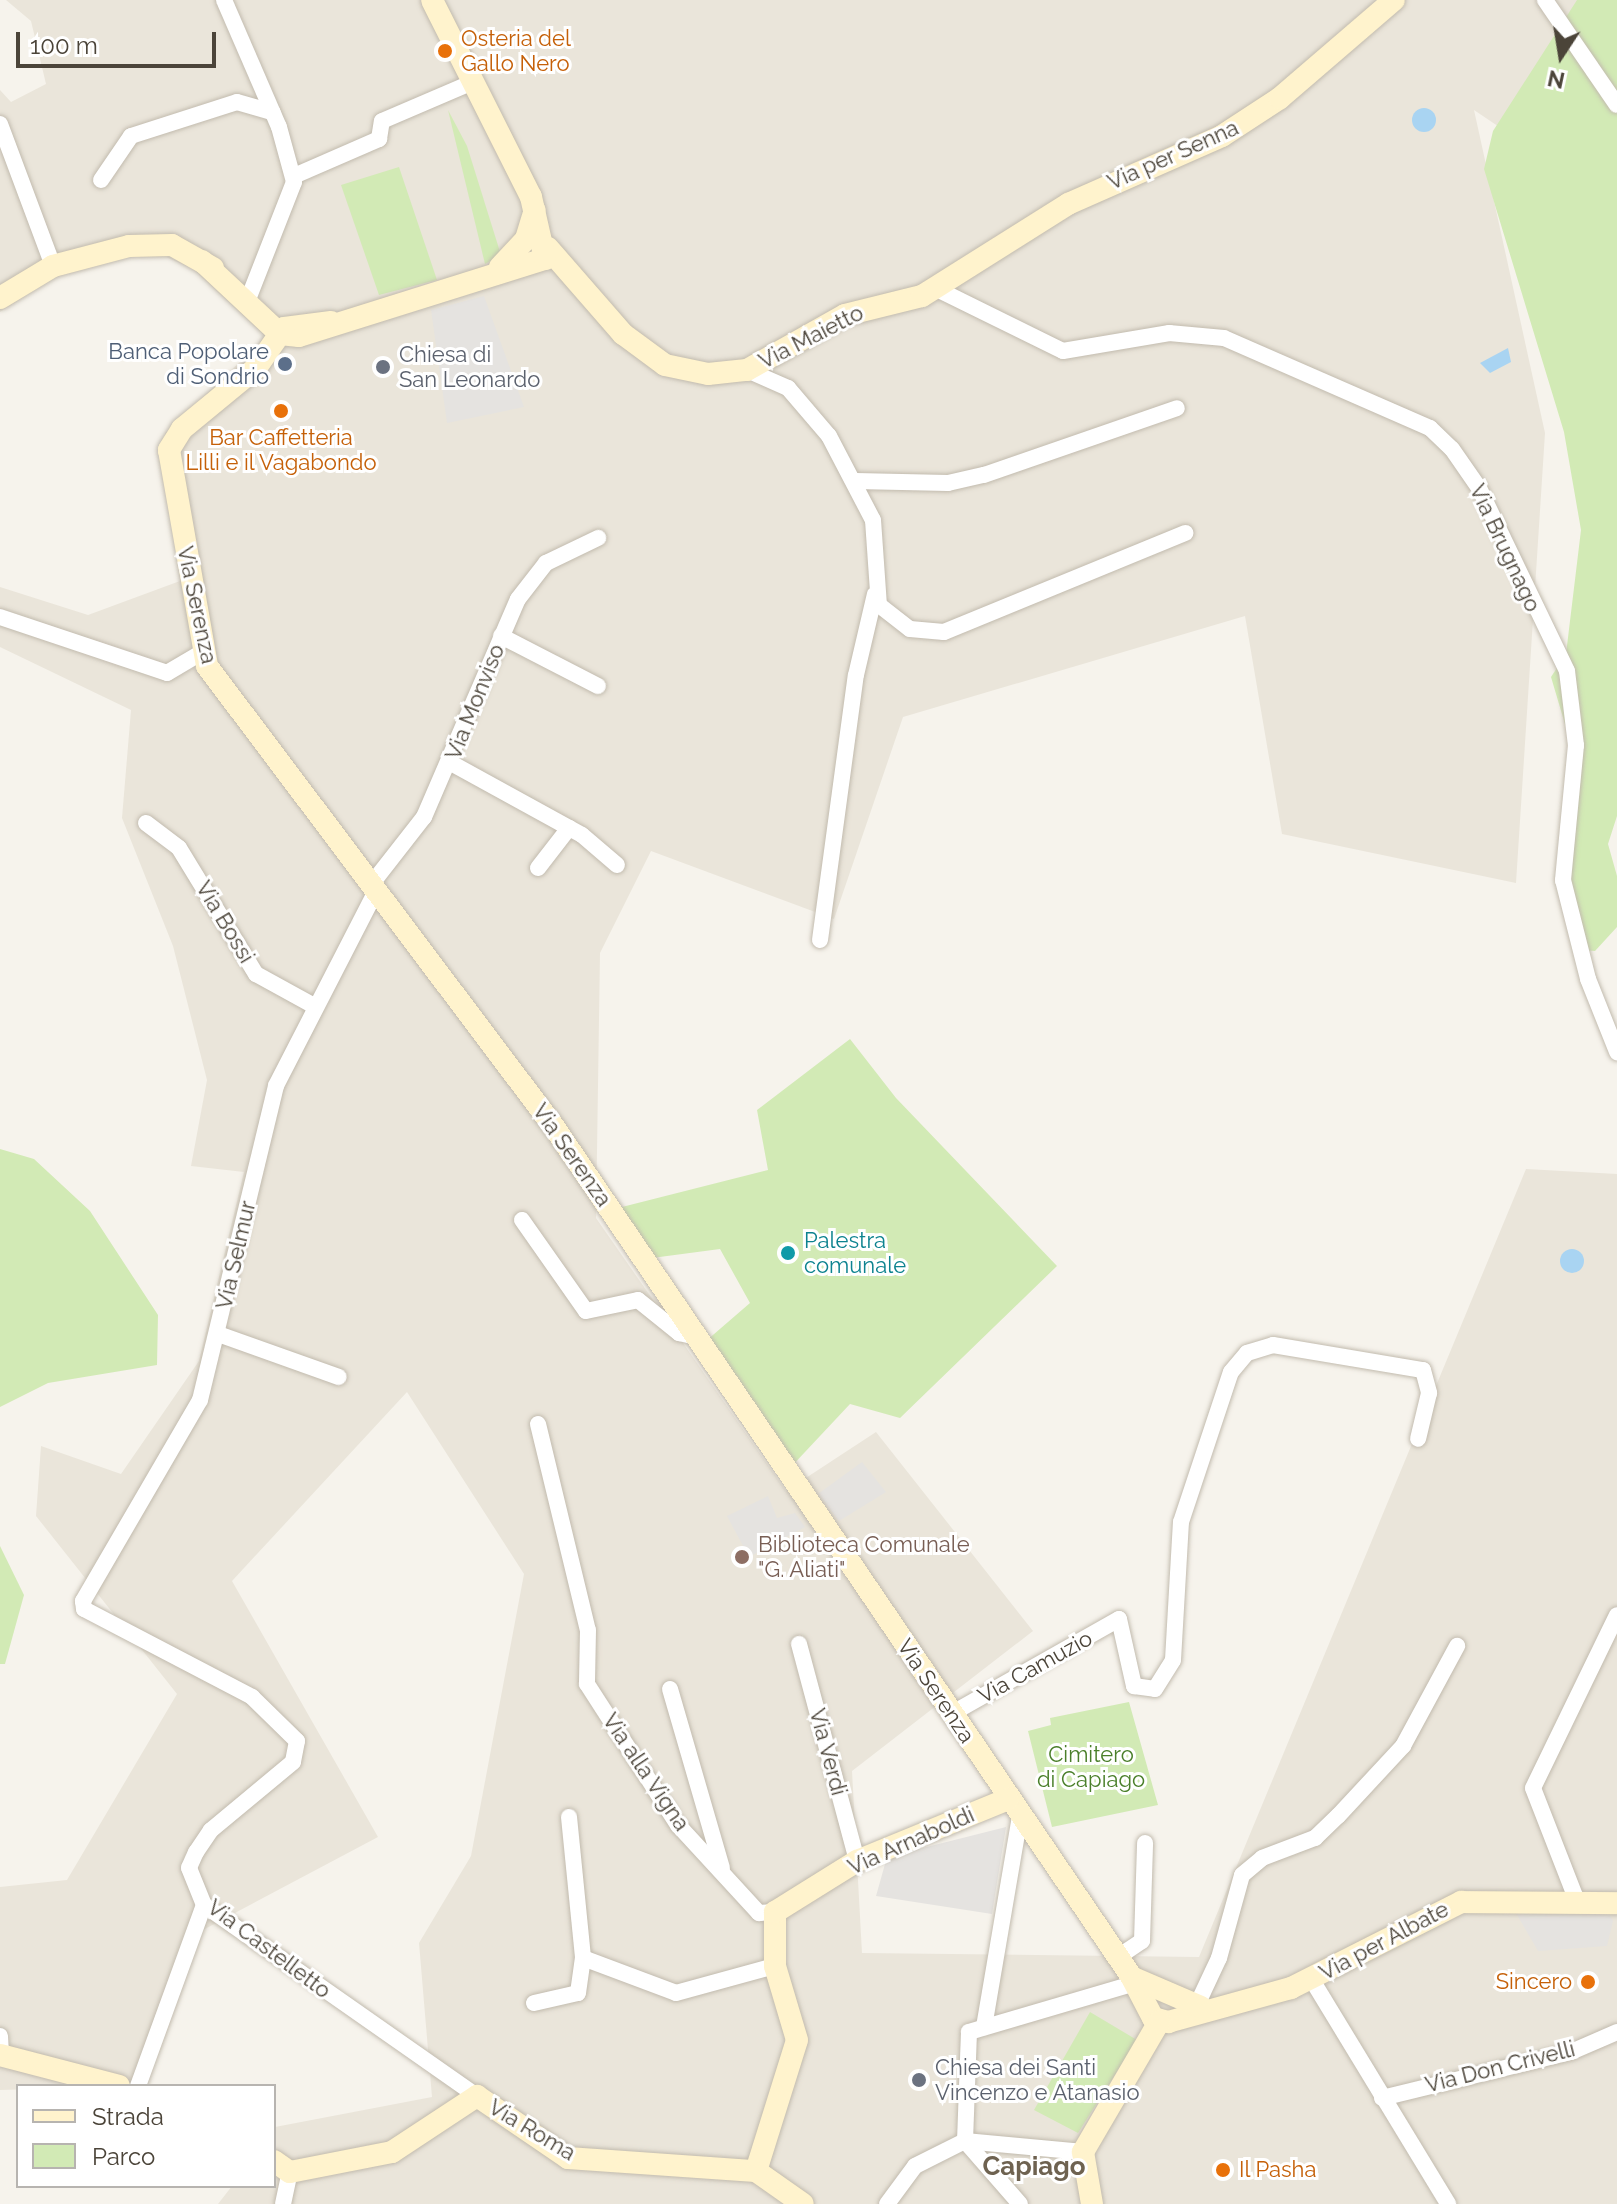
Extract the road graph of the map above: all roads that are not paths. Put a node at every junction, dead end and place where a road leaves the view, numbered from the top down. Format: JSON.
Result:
{"nodes":[{"id":1,"x":224,"y":0,"type":"edge"},
{"id":2,"x":432,"y":0,"type":"edge"},
{"id":3,"x":1394,"y":0,"type":"edge"},
{"id":4,"x":1545,"y":0,"type":"edge"},
{"id":5,"x":473,"y":82,"type":"junction"},
{"id":6,"x":1617,"y":105,"type":"edge"},
{"id":7,"x":273,"y":112,"type":"junction"},
{"id":8,"x":0,"y":124,"type":"edge"},
{"id":9,"x":294,"y":176,"type":"junction"},
{"id":10,"x":101,"y":180,"type":"dead end"},
{"id":11,"x":533,"y":250,"type":"junction"},
{"id":12,"x":53,"y":266,"type":"junction"},
{"id":13,"x":937,"y":289,"type":"junction"},
{"id":14,"x":0,"y":298,"type":"edge"},
{"id":15,"x":248,"y":298,"type":"junction"},
{"id":16,"x":354,"y":320,"type":"junction"},
{"id":17,"x":331,"y":322,"type":"junction"},
{"id":18,"x":280,"y":334,"type":"junction"},
{"id":19,"x":747,"y":370,"type":"junction"},
{"id":20,"x":1177,"y":408,"type":"dead end"},
{"id":21,"x":856,"y":481,"type":"junction"},
{"id":22,"x":1185,"y":533,"type":"dead end"},
{"id":23,"x":598,"y":538,"type":"dead end"},
{"id":24,"x":876,"y":590,"type":"junction"},
{"id":25,"x":0,"y":617,"type":"edge"},
{"id":26,"x":501,"y":636,"type":"junction"},
{"id":27,"x":204,"y":651,"type":"junction"},
{"id":28,"x":598,"y":686,"type":"dead end"},
{"id":29,"x":451,"y":763,"type":"junction"},
{"id":30,"x":146,"y":823,"type":"dead end"},
{"id":31,"x":569,"y":828,"type":"junction"},
{"id":32,"x":617,"y":865,"type":"dead end"},
{"id":33,"x":538,"y":868,"type":"dead end"},
{"id":34,"x":372,"y":890,"type":"junction"},
{"id":35,"x":820,"y":940,"type":"dead end"},
{"id":36,"x":316,"y":1007,"type":"junction"},
{"id":37,"x":1617,"y":1052,"type":"edge"},
{"id":38,"x":522,"y":1220,"type":"dead end"},
{"id":39,"x":218,"y":1334,"type":"junction"},
{"id":40,"x":697,"y":1337,"type":"junction"},
{"id":41,"x":339,"y":1377,"type":"dead end"},
{"id":42,"x":538,"y":1424,"type":"dead end"},
{"id":43,"x":1418,"y":1439,"type":"dead end"},
{"id":44,"x":84,"y":1609,"type":"joint"},
{"id":45,"x":1617,"y":1615,"type":"edge"},
{"id":46,"x":799,"y":1644,"type":"dead end"},
{"id":47,"x":1457,"y":1646,"type":"dead end"},
{"id":48,"x":670,"y":1689,"type":"dead end"},
{"id":49,"x":951,"y":1714,"type":"junction"},
{"id":50,"x":1014,"y":1808,"type":"junction"},
{"id":51,"x":569,"y":1817,"type":"dead end"},
{"id":52,"x":1145,"y":1843,"type":"dead end"},
{"id":53,"x":857,"y":1861,"type":"junction"},
{"id":54,"x":723,"y":1870,"type":"junction"},
{"id":55,"x":1577,"y":1901,"type":"junction"},
{"id":56,"x":1617,"y":1903,"type":"edge"},
{"id":57,"x":204,"y":1905,"type":"junction"},
{"id":58,"x":775,"y":1912,"type":"junction"},
{"id":59,"x":1118,"y":1957,"type":"junction"},
{"id":60,"x":583,"y":1958,"type":"junction"},
{"id":61,"x":775,"y":1966,"type":"junction"},
{"id":62,"x":1134,"y":1979,"type":"junction"},
{"id":63,"x":1312,"y":1980,"type":"junction"},
{"id":64,"x":534,"y":2003,"type":"dead end"},
{"id":65,"x":1174,"y":2007,"type":"junction"},
{"id":66,"x":976,"y":2030,"type":"junction"},
{"id":67,"x":1617,"y":2032,"type":"edge"},
{"id":68,"x":0,"y":2049,"type":"edge"},
{"id":69,"x":113,"y":2084,"type":"edge"},
{"id":70,"x":139,"y":2084,"type":"edge"},
{"id":71,"x":477,"y":2096,"type":"junction"},
{"id":72,"x":1382,"y":2098,"type":"junction"},
{"id":73,"x":965,"y":2141,"type":"junction"},
{"id":74,"x":1083,"y":2152,"type":"junction"},
{"id":75,"x":282,"y":2167,"type":"edge"},
{"id":76,"x":756,"y":2171,"type":"junction"},
{"id":77,"x":283,"y":2204,"type":"edge"},
{"id":78,"x":803,"y":2204,"type":"edge"},
{"id":79,"x":887,"y":2204,"type":"edge"},
{"id":80,"x":1020,"y":2204,"type":"edge"},
{"id":81,"x":1092,"y":2204,"type":"edge"},
{"id":82,"x":1448,"y":2204,"type":"edge"}],
"edges":[{"from":1,"to":7,"type":"street"},
{"from":2,"to":5,"type":"street"},
{"from":3,"to":13,"type":"street","name":"Via per Senna"},
{"from":4,"to":6,"type":"street"},
{"from":5,"to":9,"type":"street"},
{"from":5,"to":11,"type":"street"},
{"from":7,"to":9,"type":"street"},
{"from":7,"to":10,"type":"street"},
{"from":8,"to":12,"type":"street"},
{"from":9,"to":15,"type":"street"},
{"from":11,"to":16,"type":"street"},
{"from":11,"to":19,"type":"street","name":"Via Maietto"},
{"from":12,"to":14,"type":"street"},
{"from":12,"to":15,"type":"street"},
{"from":13,"to":19,"type":"street","name":"Via Maietto"},
{"from":13,"to":37,"type":"street","name":"Via Brugnago"},
{"from":15,"to":17,"type":"street"},
{"from":15,"to":18,"type":"street"},
{"from":16,"to":17,"type":"street"},
{"from":16,"to":18,"type":"street"},
{"from":17,"to":18,"type":"street"},
{"from":18,"to":27,"type":"street","name":"Via Serenza"},
{"from":19,"to":21,"type":"street"},
{"from":20,"to":21,"type":"street"},
{"from":21,"to":24,"type":"street"},
{"from":22,"to":24,"type":"street"},
{"from":23,"to":26,"type":"street","name":"Via Monviso"},
{"from":24,"to":35,"type":"street"},
{"from":25,"to":27,"type":"street"},
{"from":26,"to":28,"type":"street"},
{"from":26,"to":29,"type":"street","name":"Via Monviso"},
{"from":27,"to":34,"type":"street","name":"Via Serenza"},
{"from":29,"to":31,"type":"street"},
{"from":29,"to":34,"type":"street","name":"Via Monviso"},
{"from":30,"to":36,"type":"street","name":"Via Bossi"},
{"from":31,"to":32,"type":"street"},
{"from":31,"to":33,"type":"street"},
{"from":34,"to":36,"type":"street","name":"Via Selmur"},
{"from":34,"to":40,"type":"street","name":"Via Serenza"},
{"from":36,"to":39,"type":"street","name":"Via Selmur"},
{"from":38,"to":40,"type":"street"},
{"from":39,"to":41,"type":"street"},
{"from":39,"to":44,"type":"street","name":"Via Selmur"},
{"from":40,"to":49,"type":"street","name":"Via Serenza"},
{"from":42,"to":54,"type":"street","name":"Via alla Vigna"},
{"from":43,"to":49,"type":"street","name":"Via Camuzio"},
{"from":44,"to":57,"type":"street","name":"Via Castelletto"},
{"from":45,"to":55,"type":"street"},
{"from":46,"to":53,"type":"street","name":"Via Verdi"},
{"from":47,"to":65,"type":"street"},
{"from":48,"to":54,"type":"street"},
{"from":49,"to":50,"type":"street","name":"Via Serenza"},
{"from":50,"to":53,"type":"street","name":"Via Arnaboldi"},
{"from":50,"to":59,"type":"street","name":"Via Serenza"},
{"from":50,"to":66,"type":"street"},
{"from":51,"to":60,"type":"street"},
{"from":52,"to":59,"type":"street"},
{"from":53,"to":58,"type":"street","name":"Via Arnaboldi"},
{"from":54,"to":58,"type":"street","name":"Via alla Vigna"},
{"from":55,"to":56,"type":"street","name":"Via per Albate"},
{"from":55,"to":63,"type":"street","name":"Via per Albate"},
{"from":57,"to":70,"type":"street"},
{"from":57,"to":71,"type":"street","name":"Via Castelletto"},
{"from":58,"to":61,"type":"street"},
{"from":59,"to":62,"type":"street","name":"Via Serenza"},
{"from":60,"to":61,"type":"street"},
{"from":60,"to":64,"type":"street"},
{"from":61,"to":76,"type":"street"},
{"from":62,"to":65,"type":"street","name":"Via Serenza"},
{"from":62,"to":66,"type":"street"},
{"from":63,"to":65,"type":"street","name":"Via per Albate"},
{"from":63,"to":72,"type":"street"},
{"from":65,"to":74,"type":"street"},
{"from":66,"to":73,"type":"street"},
{"from":67,"to":72,"type":"street","name":"Via Don Crivelli"},
{"from":68,"to":69,"type":"street"},
{"from":71,"to":75,"type":"street","name":"Via Roma"},
{"from":71,"to":76,"type":"street","name":"Via Roma"},
{"from":72,"to":82,"type":"street"},
{"from":73,"to":74,"type":"street"},
{"from":73,"to":79,"type":"street"},
{"from":73,"to":80,"type":"street"},
{"from":74,"to":81,"type":"street"},
{"from":75,"to":77,"type":"street"},
{"from":76,"to":78,"type":"street"}]}
